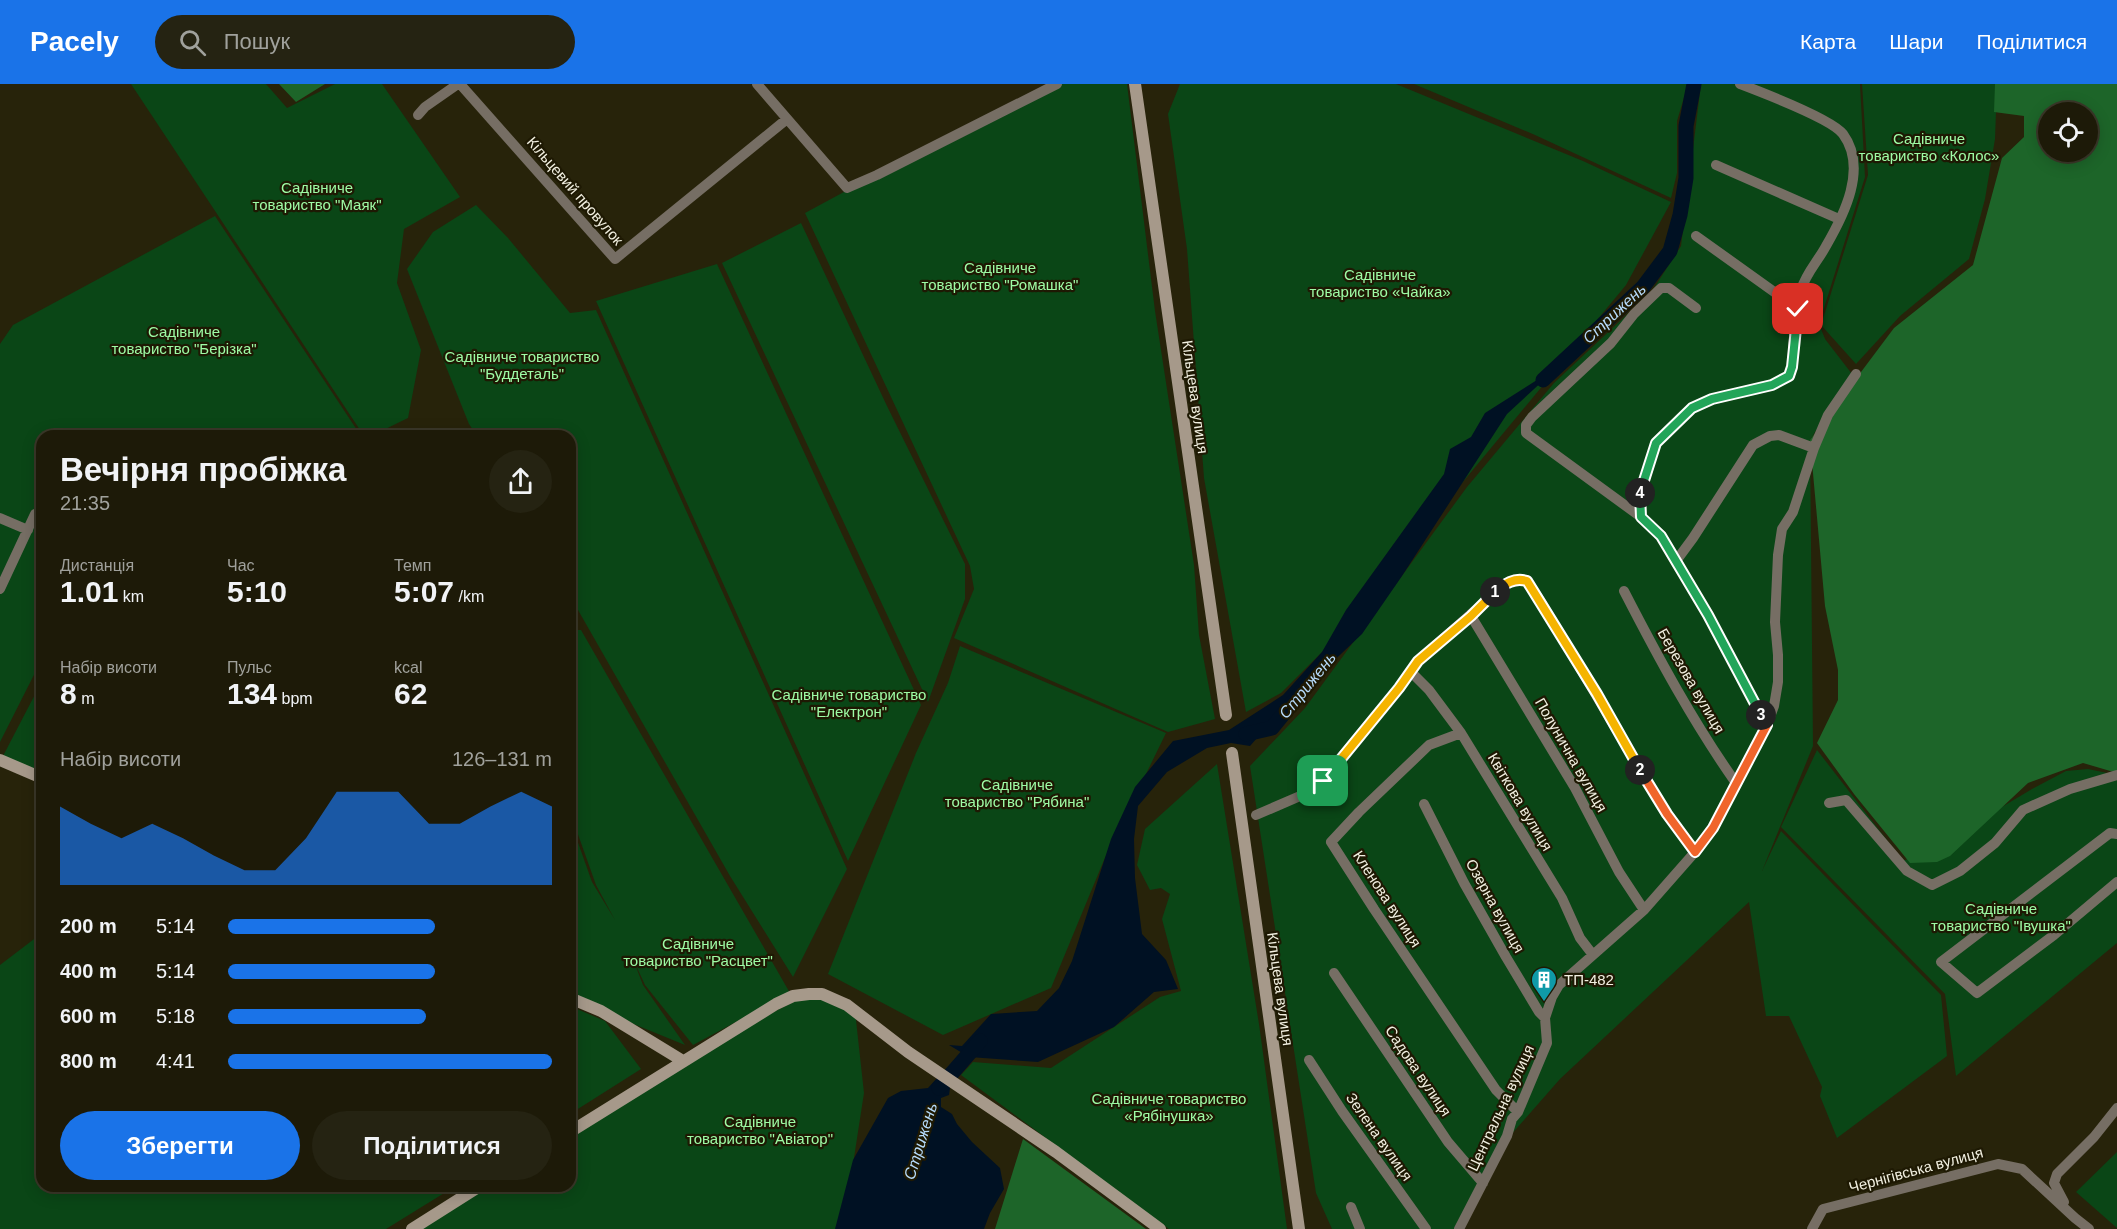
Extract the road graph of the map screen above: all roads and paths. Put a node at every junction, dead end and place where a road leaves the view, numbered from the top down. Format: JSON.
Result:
{"nodes":[{"id":1,"x":459,"y":84,"type":"edge"},
{"id":2,"x":757,"y":84,"type":"edge"},
{"id":3,"x":1057,"y":84,"type":"edge"},
{"id":4,"x":1135,"y":84,"type":"edge"},
{"id":5,"x":1740,"y":84,"type":"edge"},
{"id":6,"x":418,"y":115,"type":"dead end"},
{"id":7,"x":787,"y":119,"type":"junction"},
{"id":8,"x":1716,"y":165,"type":"dead end"},
{"id":9,"x":1839,"y":219,"type":"junction"},
{"id":10,"x":1696,"y":236,"type":"dead end"},
{"id":11,"x":1696,"y":308,"type":"dead end"},
{"id":12,"x":1798,"y":309,"type":"junction"},
{"id":13,"x":1856,"y":374,"type":"dead end"},
{"id":14,"x":1814,"y":448,"type":"junction"},
{"id":15,"x":35,"y":514,"type":"dead end"},
{"id":16,"x":1641,"y":517,"type":"junction"},
{"id":17,"x":0,"y":518,"type":"edge"},
{"id":18,"x":28,"y":530,"type":"junction"},
{"id":19,"x":1676,"y":561,"type":"junction"},
{"id":20,"x":0,"y":589,"type":"edge"},
{"id":21,"x":1624,"y":591,"type":"dead end"},
{"id":22,"x":1471,"y":616,"type":"junction"},
{"id":23,"x":1411,"y":672,"type":"junction"},
{"id":24,"x":1226,"y":715,"type":"dead end"},
{"id":25,"x":1767,"y":725,"type":"junction"},
{"id":26,"x":1461,"y":733,"type":"junction"},
{"id":27,"x":1232,"y":753,"type":"dead end"},
{"id":28,"x":0,"y":760,"type":"edge"},
{"id":29,"x":36,"y":775,"type":"edge"},
{"id":30,"x":2117,"y":775,"type":"edge"},
{"id":31,"x":1736,"y":783,"type":"junction"},
{"id":32,"x":1829,"y":803,"type":"dead end"},
{"id":33,"x":1424,"y":804,"type":"dead end"},
{"id":34,"x":1256,"y":814,"type":"dead end"},
{"id":35,"x":2117,"y":834,"type":"edge"},
{"id":36,"x":1695,"y":852,"type":"junction"},
{"id":37,"x":2117,"y":882,"type":"edge"},
{"id":38,"x":1644,"y":909,"type":"junction"},
{"id":39,"x":1593,"y":955,"type":"junction"},
{"id":40,"x":1334,"y":973,"type":"dead end"},
{"id":41,"x":576,"y":1001,"type":"edge"},
{"id":42,"x":1545,"y":1018,"type":"junction"},
{"id":43,"x":1309,"y":1060,"type":"dead end"},
{"id":44,"x":682,"y":1061,"type":"junction"},
{"id":45,"x":2117,"y":1108,"type":"edge"},
{"id":46,"x":1518,"y":1112,"type":"junction"},
{"id":47,"x":576,"y":1128,"type":"edge"},
{"id":48,"x":1483,"y":1182,"type":"junction"},
{"id":49,"x":471,"y":1192,"type":"edge"},
{"id":50,"x":1350,"y":1208,"type":"dead end"},
{"id":51,"x":2075,"y":1218,"type":"junction"},
{"id":52,"x":412,"y":1229,"type":"edge"},
{"id":53,"x":1160,"y":1229,"type":"edge"},
{"id":54,"x":1299,"y":1229,"type":"edge"},
{"id":55,"x":1360,"y":1229,"type":"edge"},
{"id":56,"x":1426,"y":1229,"type":"edge"},
{"id":57,"x":1459,"y":1229,"type":"edge"},
{"id":58,"x":1812,"y":1229,"type":"edge"},
{"id":59,"x":2089,"y":1229,"type":"edge"}],
"edges":[{"from":1,"to":6,"type":"street"},
{"from":1,"to":7,"type":"street","name":"Кільцевий провулок"},
{"from":2,"to":7,"type":"street"},
{"from":3,"to":7,"type":"street"},
{"from":4,"to":24,"type":"main road","name":"Кільцева вулиця"},
{"from":5,"to":9,"type":"street"},
{"from":8,"to":9,"type":"street"},
{"from":9,"to":12,"type":"street"},
{"from":10,"to":12,"type":"street"},
{"from":11,"to":16,"type":"street"},
{"from":12,"to":16,"type":"street"},
{"from":13,"to":14,"type":"street","name":"Центральна вулиця"},
{"from":14,"to":19,"type":"street"},
{"from":14,"to":25,"type":"street","name":"Центральна вулиця"},
{"from":15,"to":18,"type":"street"},
{"from":16,"to":19,"type":"street"},
{"from":17,"to":18,"type":"street"},
{"from":18,"to":20,"type":"street"},
{"from":19,"to":25,"type":"street"},
{"from":21,"to":31,"type":"street","name":"Березова вулиця"},
{"from":22,"to":23,"type":"street"},
{"from":22,"to":36,"type":"street"},
{"from":22,"to":38,"type":"street","name":"Полунична вулиця"},
{"from":23,"to":26,"type":"street","name":"Квіткова вулиця"},
{"from":23,"to":34,"type":"street"},
{"from":25,"to":31,"type":"street","name":"Центральна вулиця"},
{"from":26,"to":39,"type":"street","name":"Квіткова вулиця"},
{"from":26,"to":46,"type":"street","name":"Кленова вулиця"},
{"from":27,"to":54,"type":"main road","name":"Кільцева вулиця"},
{"from":28,"to":29,"type":"main road"},
{"from":30,"to":32,"type":"street"},
{"from":31,"to":36,"type":"street","name":"Центральна вулиця"},
{"from":33,"to":42,"type":"street","name":"Озерна вулиця"},
{"from":35,"to":37,"type":"street"},
{"from":36,"to":38,"type":"street","name":"Центральна вулиця"},
{"from":38,"to":39,"type":"street","name":"Центральна вулиця"},
{"from":39,"to":42,"type":"street","name":"Центральна вулиця"},
{"from":40,"to":48,"type":"street","name":"Садова вулиця"},
{"from":41,"to":44,"type":"main road"},
{"from":42,"to":46,"type":"street","name":"Центральна вулиця"},
{"from":43,"to":56,"type":"street","name":"Зелена вулиця"},
{"from":44,"to":47,"type":"main road"},
{"from":44,"to":53,"type":"main road"},
{"from":45,"to":51,"type":"street"},
{"from":46,"to":48,"type":"street","name":"Центральна вулиця"},
{"from":48,"to":57,"type":"street","name":"Центральна вулиця"},
{"from":49,"to":52,"type":"main road"},
{"from":50,"to":55,"type":"street"},
{"from":51,"to":58,"type":"street","name":"Чернігівська вулиця"},
{"from":51,"to":59,"type":"street","name":"Чернігівська вулиця"}]}
